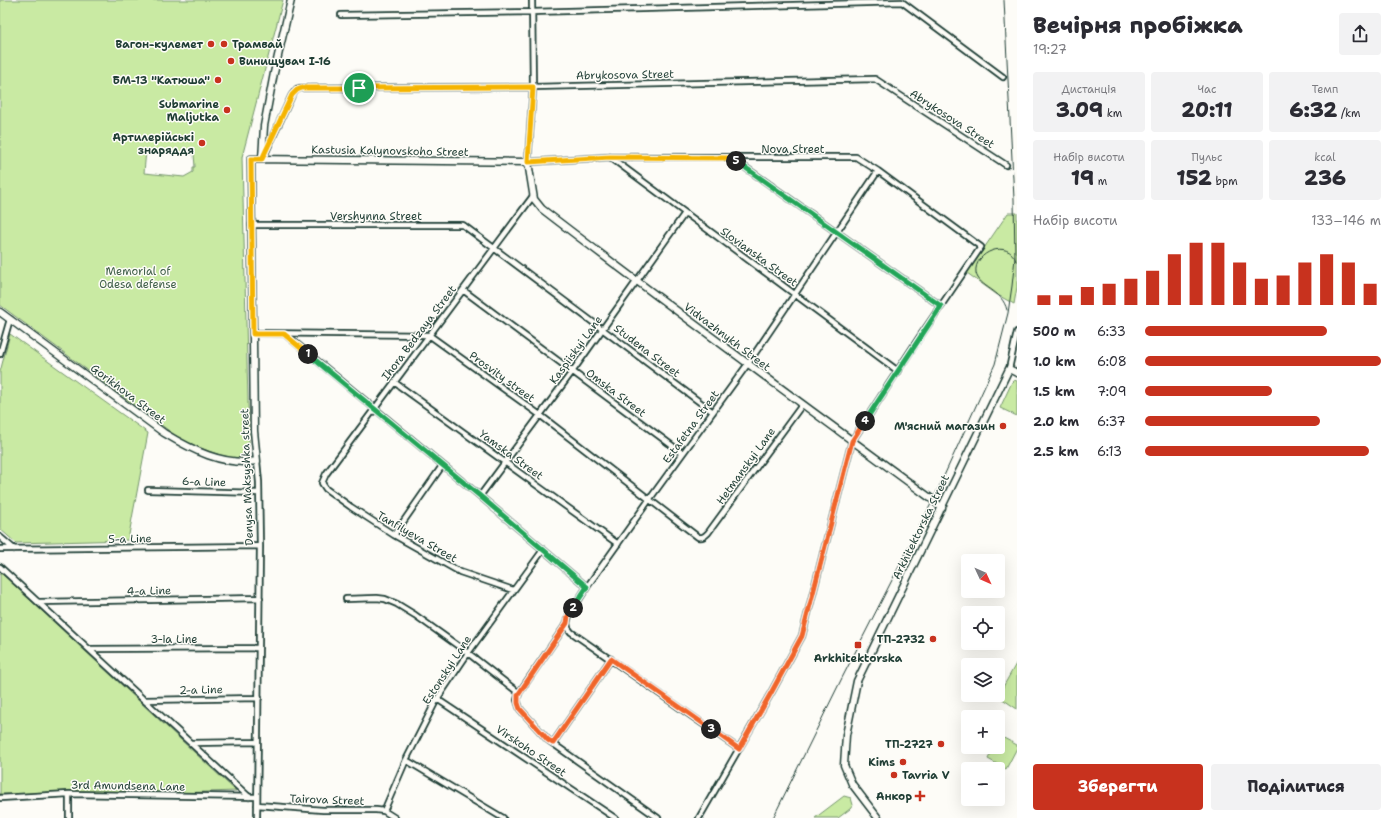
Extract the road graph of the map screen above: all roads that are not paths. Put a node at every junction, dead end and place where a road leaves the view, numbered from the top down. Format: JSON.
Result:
{"nodes":[{"id":1,"x":291,"y":0,"type":"edge"},
{"id":2,"x":532,"y":0,"type":"edge"},
{"id":3,"x":532,"y":12,"type":"junction"},
{"id":4,"x":341,"y":15,"type":"dead end"},
{"id":5,"x":1003,"y":77,"type":"dead end"},
{"id":6,"x":533,"y":87,"type":"junction"},
{"id":7,"x":610,"y":157,"type":"junction"},
{"id":8,"x":732,"y":158,"type":"junction"},
{"id":9,"x":251,"y":159,"type":"joint"},
{"id":10,"x":262,"y":159,"type":"junction"},
{"id":11,"x":528,"y":162,"type":"junction"},
{"id":12,"x":1006,"y":165,"type":"dead end"},
{"id":13,"x":878,"y":171,"type":"junction"},
{"id":14,"x":533,"y":196,"type":"junction"},
{"id":15,"x":685,"y":213,"type":"junction"},
{"id":16,"x":251,"y":225,"type":"junction"},
{"id":17,"x":836,"y":232,"type":"junction"},
{"id":18,"x":494,"y":247,"type":"junction"},
{"id":19,"x":636,"y":282,"type":"junction"},
{"id":20,"x":463,"y":290,"type":"junction"},
{"id":21,"x":795,"y":294,"type":"junction"},
{"id":22,"x":941,"y":306,"type":"junction"},
{"id":23,"x":0,"y":312,"type":"edge"},
{"id":24,"x":10,"y":319,"type":"junction"},
{"id":25,"x":602,"y":329,"type":"junction"},
{"id":26,"x":1017,"y":332,"type":"edge"},
{"id":27,"x":0,"y":334,"type":"edge"},
{"id":28,"x":6,"y":334,"type":"junction"},
{"id":29,"x":253,"y":334,"type":"junction"},
{"id":30,"x":284,"y":334,"type":"junction"},
{"id":31,"x":429,"y":335,"type":"junction"},
{"id":32,"x":0,"y":354,"type":"edge"},
{"id":33,"x":747,"y":365,"type":"junction"},
{"id":34,"x":1009,"y":369,"type":"junction"},
{"id":35,"x":898,"y":371,"type":"junction"},
{"id":36,"x":572,"y":372,"type":"junction"},
{"id":37,"x":1017,"y":373,"type":"edge"},
{"id":38,"x":394,"y":382,"type":"junction"},
{"id":39,"x":802,"y":404,"type":"junction"},
{"id":40,"x":374,"y":409,"type":"junction"},
{"id":41,"x":712,"y":412,"type":"junction"},
{"id":42,"x":540,"y":416,"type":"junction"},
{"id":43,"x":852,"y":441,"type":"junction"},
{"id":44,"x":682,"y":453,"type":"junction"},
{"id":45,"x":257,"y":461,"type":"junction"},
{"id":46,"x":506,"y":462,"type":"junction"},
{"id":47,"x":442,"y":466,"type":"junction"},
{"id":48,"x":322,"y":483,"type":"joint"},
{"id":49,"x":148,"y":490,"type":"dead end"},
{"id":50,"x":259,"y":493,"type":"junction"},
{"id":51,"x":480,"y":496,"type":"junction"},
{"id":52,"x":649,"y":500,"type":"junction"},
{"id":53,"x":942,"y":508,"type":"junction"},
{"id":54,"x":394,"y":535,"type":"junction"},
{"id":55,"x":0,"y":537,"type":"edge"},
{"id":56,"x":704,"y":537,"type":"joint"},
{"id":57,"x":618,"y":544,"type":"junction"},
{"id":58,"x":260,"y":546,"type":"junction"},
{"id":59,"x":0,"y":549,"type":"edge"},
{"id":60,"x":14,"y":549,"type":"junction"},
{"id":61,"x":543,"y":550,"type":"junction"},
{"id":62,"x":0,"y":567,"type":"edge"},
{"id":63,"x":587,"y":587,"type":"junction"},
{"id":64,"x":513,"y":590,"type":"junction"},
{"id":65,"x":260,"y":598,"type":"junction"},
{"id":66,"x":346,"y":599,"type":"dead end"},
{"id":67,"x":39,"y":602,"type":"junction"},
{"id":68,"x":567,"y":623,"type":"junction"},
{"id":69,"x":259,"y":648,"type":"junction"},
{"id":70,"x":88,"y":649,"type":"junction"},
{"id":71,"x":468,"y":653,"type":"junction"},
{"id":72,"x":611,"y":659,"type":"junction"},
{"id":73,"x":519,"y":693,"type":"junction"},
{"id":74,"x":258,"y":698,"type":"junction"},
{"id":75,"x":437,"y":699,"type":"junction"},
{"id":76,"x":144,"y":700,"type":"junction"},
{"id":77,"x":257,"y":742,"type":"junction"},
{"id":78,"x":191,"y":743,"type":"junction"},
{"id":79,"x":553,"y":743,"type":"junction"},
{"id":80,"x":739,"y":749,"type":"junction"},
{"id":81,"x":406,"y":760,"type":"junction"},
{"id":82,"x":69,"y":794,"type":"junction"},
{"id":83,"x":249,"y":797,"type":"junction"},
{"id":84,"x":257,"y":797,"type":"junction"},
{"id":85,"x":0,"y":798,"type":"edge"},
{"id":86,"x":257,"y":805,"type":"junction"},
{"id":87,"x":384,"y":811,"type":"junction"},
{"id":88,"x":69,"y":818,"type":"edge"},
{"id":89,"x":257,"y":818,"type":"edge"},
{"id":90,"x":395,"y":818,"type":"edge"},
{"id":91,"x":503,"y":818,"type":"edge"},
{"id":92,"x":615,"y":818,"type":"edge"},
{"id":93,"x":658,"y":818,"type":"edge"},
{"id":94,"x":700,"y":818,"type":"edge"},
{"id":95,"x":878,"y":818,"type":"edge"}],
"edges":[{"from":1,"to":10,"type":"street"},
{"from":2,"to":3,"type":"street"},
{"from":3,"to":4,"type":"street"},
{"from":3,"to":5,"type":"street"},
{"from":3,"to":6,"type":"street"},
{"from":6,"to":10,"type":"street","name":"Abrykosova Street"},
{"from":6,"to":11,"type":"street"},
{"from":6,"to":12,"type":"street","name":"Abrykosova Street"},
{"from":7,"to":8,"type":"street","name":"Nova Street"},
{"from":7,"to":11,"type":"street","name":"Nova Street"},
{"from":7,"to":15,"type":"street","name":"Slovianska Street"},
{"from":8,"to":13,"type":"street","name":"Nova Street"},
{"from":8,"to":17,"type":"street"},
{"from":9,"to":10,"type":"street","name":"Kastusia Kalynovskoho Street"},
{"from":9,"to":16,"type":"street","name":"Denysa Maksyshka street"},
{"from":10,"to":11,"type":"street","name":"Kastusia Kalynovskoho Street"},
{"from":11,"to":14,"type":"street","name":"Vidvazhnykh Street"},
{"from":13,"to":17,"type":"street","name":"Estafetna Street"},
{"from":13,"to":22,"type":"street","name":"Nova Street"},
{"from":14,"to":18,"type":"street","name":"Ihora Bedzaya Street"},
{"from":14,"to":19,"type":"street","name":"Vidvazhnykh Street"},
{"from":15,"to":19,"type":"street","name":"Kaspiiskyi Lane"},
{"from":15,"to":21,"type":"street","name":"Slovianska Street"},
{"from":16,"to":18,"type":"street","name":"Vershynna Street"},
{"from":16,"to":29,"type":"street","name":"Denysa Maksyshka street"},
{"from":17,"to":21,"type":"street","name":"Estafetna Street"},
{"from":17,"to":22,"type":"street"},
{"from":18,"to":20,"type":"street","name":"Ihora Bedzaya Street"},
{"from":18,"to":25,"type":"street","name":"Studena Street"},
{"from":19,"to":25,"type":"street","name":"Kaspiiskyi Lane"},
{"from":19,"to":33,"type":"street","name":"Vidvazhnykh Street"},
{"from":20,"to":31,"type":"street","name":"Ihora Bedzaya Street"},
{"from":20,"to":36,"type":"street","name":"Omska Street"},
{"from":21,"to":33,"type":"street","name":"Estafetna Street"},
{"from":21,"to":35,"type":"street","name":"Slovianska Street"},
{"from":22,"to":35,"type":"street"},
{"from":23,"to":24,"type":"street","name":"Gorikhova Street"},
{"from":24,"to":28,"type":"street"},
{"from":24,"to":45,"type":"street","name":"Gorikhova Street"},
{"from":25,"to":36,"type":"street","name":"Kaspiiskyi Lane"},
{"from":25,"to":41,"type":"street","name":"Studena Street"},
{"from":26,"to":34,"type":"street"},
{"from":27,"to":28,"type":"street"},
{"from":28,"to":32,"type":"street"},
{"from":29,"to":30,"type":"street"},
{"from":29,"to":45,"type":"street","name":"Denysa Maksyshka street"},
{"from":30,"to":31,"type":"street"},
{"from":30,"to":40,"type":"street"},
{"from":31,"to":38,"type":"street","name":"Ihora Bedzaya Street"},
{"from":31,"to":42,"type":"street","name":"Prosvity street"},
{"from":33,"to":39,"type":"street","name":"Vidvazhnykh Street"},
{"from":33,"to":41,"type":"street","name":"Estafetna Street"},
{"from":34,"to":37,"type":"street"},
{"from":34,"to":53,"type":"street","name":"Arkhitektorska Street"},
{"from":35,"to":43,"type":"street"},
{"from":36,"to":42,"type":"street","name":"Kaspiiskyi Lane"},
{"from":36,"to":44,"type":"street","name":"Omska Street"},
{"from":38,"to":40,"type":"street","name":"Ihora Bedzaya Street"},
{"from":38,"to":46,"type":"street","name":"Yamska Street"},
{"from":39,"to":43,"type":"street","name":"Vidvazhnykh Street"},
{"from":39,"to":56,"type":"street","name":"Hetmanskyi Lane"},
{"from":40,"to":47,"type":"street"},
{"from":40,"to":48,"type":"street","name":"Ihora Bedzaya Street"},
{"from":41,"to":44,"type":"street","name":"Estafetna Street"},
{"from":42,"to":46,"type":"street","name":"Kaspiiskyi Lane"},
{"from":42,"to":52,"type":"street","name":"Prosvity street"},
{"from":43,"to":53,"type":"street","name":"Vidvazhnykh Street"},
{"from":43,"to":80,"type":"street"},
{"from":44,"to":52,"type":"street","name":"Estafetna Street"},
{"from":45,"to":50,"type":"street","name":"Denysa Maksyshka street"},
{"from":46,"to":51,"type":"street","name":"Kaspiiskyi Lane"},
{"from":46,"to":57,"type":"street","name":"Yamska Street"},
{"from":47,"to":51,"type":"street"},
{"from":47,"to":54,"type":"street"},
{"from":48,"to":54,"type":"street","name":"Tanfilyeva Street"},
{"from":49,"to":50,"type":"street","name":"6-a Line"},
{"from":50,"to":58,"type":"street","name":"Denysa Maksyshka street"},
{"from":51,"to":61,"type":"street"},
{"from":52,"to":56,"type":"street","name":"Prosvity street"},
{"from":52,"to":57,"type":"street","name":"Estafetna Street"},
{"from":53,"to":95,"type":"street","name":"Arkhitektorska Street"},
{"from":54,"to":64,"type":"street","name":"Tanfilyeva Street"},
{"from":55,"to":60,"type":"street"},
{"from":57,"to":63,"type":"street","name":"Estafetna Street"},
{"from":58,"to":60,"type":"street","name":"5-a Line"},
{"from":58,"to":65,"type":"street","name":"Denysa Maksyshka street"},
{"from":59,"to":60,"type":"street","name":"5-a Line"},
{"from":61,"to":63,"type":"street"},
{"from":61,"to":64,"type":"street","name":"Estonskyi Lane"},
{"from":62,"to":67,"type":"street"},
{"from":63,"to":68,"type":"street","name":"Estafetna Street"},
{"from":64,"to":71,"type":"street","name":"Estonskyi Lane"},
{"from":65,"to":67,"type":"street","name":"4-a Line"},
{"from":65,"to":69,"type":"street","name":"Denysa Maksyshka street"},
{"from":66,"to":71,"type":"street"},
{"from":67,"to":70,"type":"street"},
{"from":68,"to":72,"type":"street"},
{"from":68,"to":73,"type":"street","name":"Estafetna Street"},
{"from":69,"to":70,"type":"street","name":"3-ia Line"},
{"from":69,"to":74,"type":"street","name":"Denysa Maksyshka street"},
{"from":70,"to":76,"type":"street"},
{"from":71,"to":73,"type":"street"},
{"from":71,"to":75,"type":"street","name":"Estonskyi Lane"},
{"from":72,"to":79,"type":"street"},
{"from":72,"to":80,"type":"street"},
{"from":73,"to":79,"type":"street"},
{"from":74,"to":76,"type":"street","name":"2-a Line"},
{"from":74,"to":77,"type":"street","name":"Denysa Maksyshka street"},
{"from":75,"to":81,"type":"street","name":"Estonskyi Lane"},
{"from":75,"to":92,"type":"street","name":"Virskoho Street"},
{"from":76,"to":78,"type":"street"},
{"from":77,"to":78,"type":"street"},
{"from":77,"to":84,"type":"street","name":"Denysa Maksyshka street"},
{"from":78,"to":83,"type":"street"},
{"from":79,"to":93,"type":"street"},
{"from":80,"to":94,"type":"street"},
{"from":81,"to":87,"type":"street","name":"Estonskyi Lane"},
{"from":81,"to":91,"type":"street"},
{"from":82,"to":83,"type":"street","name":"3rd Amundsena Lane"},
{"from":82,"to":85,"type":"street","name":"3rd Amundsena Lane"},
{"from":82,"to":88,"type":"street"},
{"from":83,"to":84,"type":"street","name":"3rd Amundsena Lane"},
{"from":84,"to":86,"type":"street","name":"Denysa Maksyshka street"},
{"from":86,"to":87,"type":"street","name":"Tairova Street"},
{"from":86,"to":89,"type":"street","name":"Denysa Maksyshka street"},
{"from":87,"to":90,"type":"street"}]}
